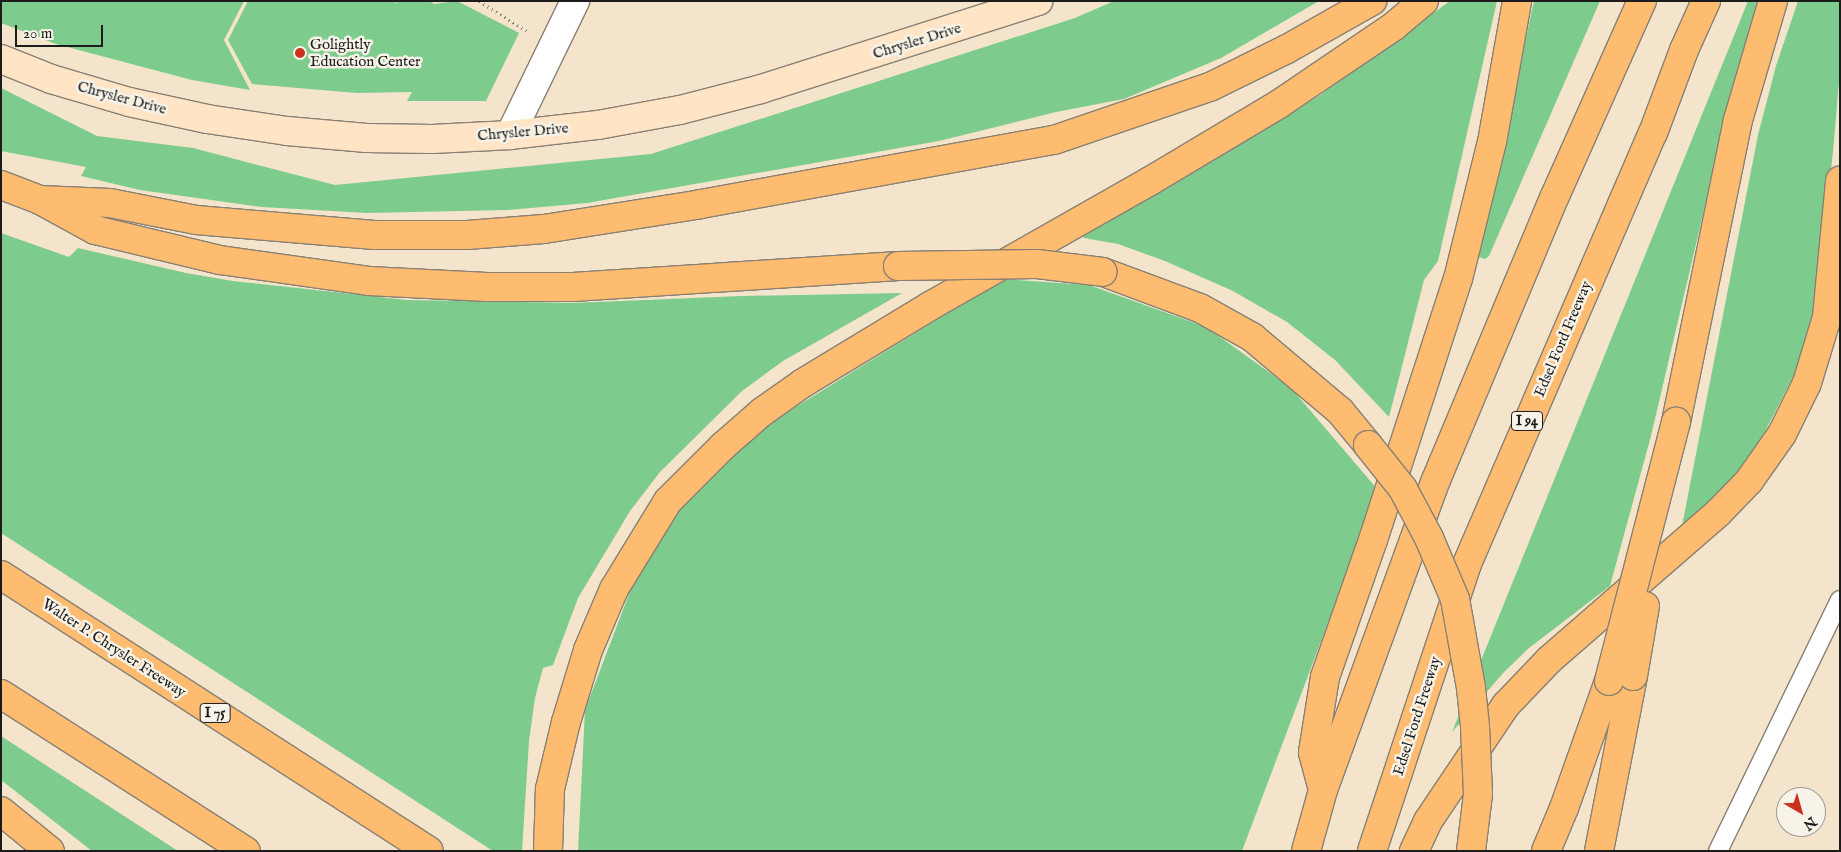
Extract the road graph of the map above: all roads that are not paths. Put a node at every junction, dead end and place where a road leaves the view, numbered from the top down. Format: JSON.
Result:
{"nodes":[{"id":1,"x":575,"y":1,"type":"edge"},
{"id":2,"x":1038,"y":1,"type":"edge"},
{"id":3,"x":1372,"y":1,"type":"edge"},
{"id":4,"x":1424,"y":1,"type":"edge"},
{"id":5,"x":1517,"y":1,"type":"edge"},
{"id":6,"x":1642,"y":1,"type":"edge"},
{"id":7,"x":1706,"y":1,"type":"edge"},
{"id":8,"x":1773,"y":1,"type":"edge"},
{"id":9,"x":1,"y":59,"type":"edge"},
{"id":10,"x":510,"y":135,"type":"junction"},
{"id":11,"x":1840,"y":181,"type":"edge"},
{"id":12,"x":1,"y":185,"type":"edge"},
{"id":13,"x":40,"y":200,"type":"junction"},
{"id":14,"x":1,"y":575,"type":"edge"},
{"id":15,"x":1840,"y":600,"type":"edge"},
{"id":16,"x":1621,"y":678,"type":"junction"},
{"id":17,"x":1,"y":694,"type":"edge"},
{"id":18,"x":1323,"y":790,"type":"junction"},
{"id":19,"x":1,"y":811,"type":"edge"},
{"id":20,"x":50,"y":851,"type":"edge"},
{"id":21,"x":246,"y":851,"type":"edge"},
{"id":22,"x":429,"y":851,"type":"edge"},
{"id":23,"x":548,"y":851,"type":"edge"},
{"id":24,"x":1306,"y":851,"type":"edge"},
{"id":25,"x":1372,"y":851,"type":"edge"},
{"id":26,"x":1414,"y":851,"type":"edge"},
{"id":27,"x":1471,"y":851,"type":"edge"},
{"id":28,"x":1546,"y":851,"type":"edge"},
{"id":29,"x":1599,"y":851,"type":"edge"},
{"id":30,"x":1718,"y":851,"type":"edge"}],
"edges":[{"from":1,"to":10,"type":"street"},
{"from":2,"to":10,"type":"street","name":"Chrysler Drive"},
{"from":3,"to":13,"type":"highway"},
{"from":4,"to":23,"type":"highway"},
{"from":5,"to":18,"type":"highway"},
{"from":6,"to":18,"type":"highway"},
{"from":7,"to":25,"type":"highway","name":"Edsel Ford Freeway","number":"I 94"},
{"from":8,"to":16,"type":"highway","bridge":true},
{"from":9,"to":10,"type":"street","name":"Chrysler Drive"},
{"from":11,"to":26,"type":"highway"},
{"from":12,"to":13,"type":"highway"},
{"from":13,"to":27,"type":"highway","bridge":true},
{"from":14,"to":22,"type":"highway","name":"Walter P. Chrysler Freeway","number":"I 75"},
{"from":15,"to":30,"type":"lane"},
{"from":16,"to":28,"type":"highway"},
{"from":16,"to":29,"type":"highway"},
{"from":17,"to":21,"type":"highway"},
{"from":18,"to":24,"type":"highway"},
{"from":19,"to":20,"type":"highway"}]}
